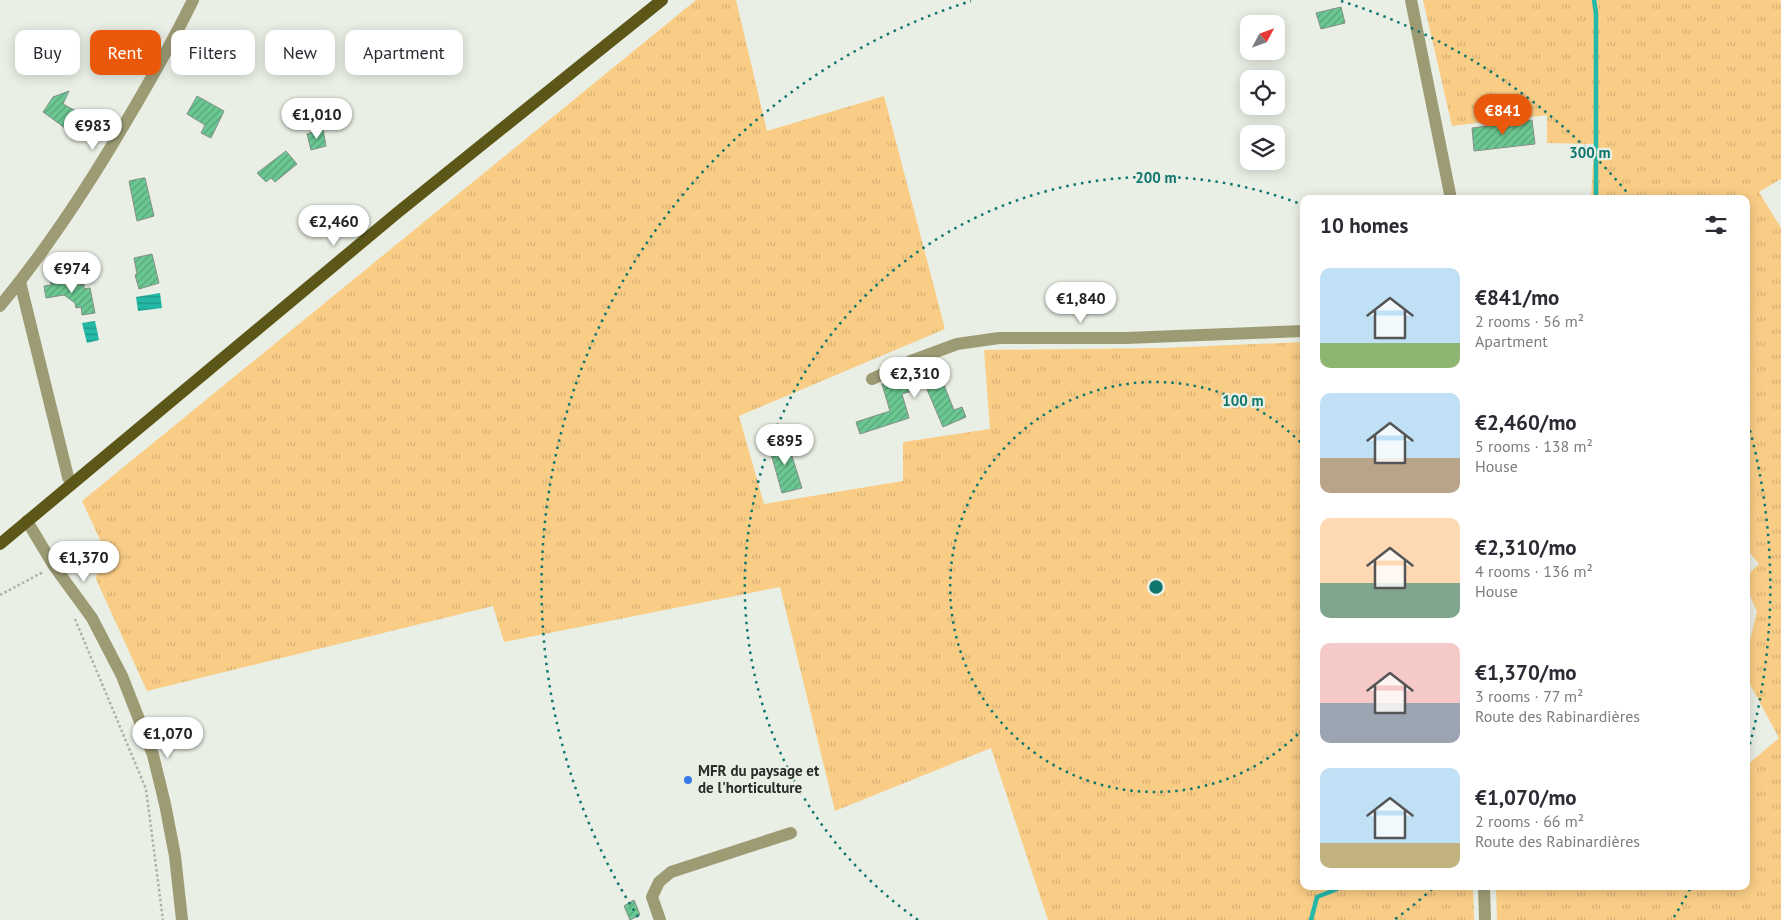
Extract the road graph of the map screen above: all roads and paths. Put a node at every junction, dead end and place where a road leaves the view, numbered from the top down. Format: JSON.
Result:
{"nodes":[{"id":1,"x":193,"y":0,"type":"edge"},
{"id":2,"x":662,"y":0,"type":"edge"},
{"id":3,"x":1411,"y":0,"type":"edge"},
{"id":4,"x":1450,"y":195,"type":"edge"},
{"id":5,"x":20,"y":282,"type":"junction"},
{"id":6,"x":0,"y":306,"type":"edge"},
{"id":7,"x":1300,"y":331,"type":"edge"},
{"id":8,"x":872,"y":379,"type":"dead end"},
{"id":9,"x":71,"y":484,"type":"junction"},
{"id":10,"x":27,"y":520,"type":"junction"},
{"id":11,"x":0,"y":544,"type":"edge"},
{"id":12,"x":54,"y":566,"type":"junction"},
{"id":13,"x":0,"y":595,"type":"edge"},
{"id":14,"x":74,"y":615,"type":"dead end"},
{"id":15,"x":791,"y":833,"type":"dead end"},
{"id":16,"x":1484,"y":890,"type":"edge"},
{"id":17,"x":163,"y":920,"type":"edge"},
{"id":18,"x":182,"y":920,"type":"edge"},
{"id":19,"x":660,"y":920,"type":"edge"},
{"id":20,"x":1485,"y":920,"type":"edge"}],
"edges":[{"from":1,"to":5,"type":"street"},
{"from":2,"to":9,"type":"main road"},
{"from":3,"to":4,"type":"street"},
{"from":5,"to":6,"type":"street"},
{"from":5,"to":9,"type":"street"},
{"from":7,"to":8,"type":"street"},
{"from":9,"to":10,"type":"main road"},
{"from":10,"to":11,"type":"main road"},
{"from":10,"to":12,"type":"street"},
{"from":12,"to":13,"type":"path"},
{"from":12,"to":18,"type":"street"},
{"from":14,"to":17,"type":"path"},
{"from":15,"to":19,"type":"street"},
{"from":16,"to":20,"type":"street"}]}
